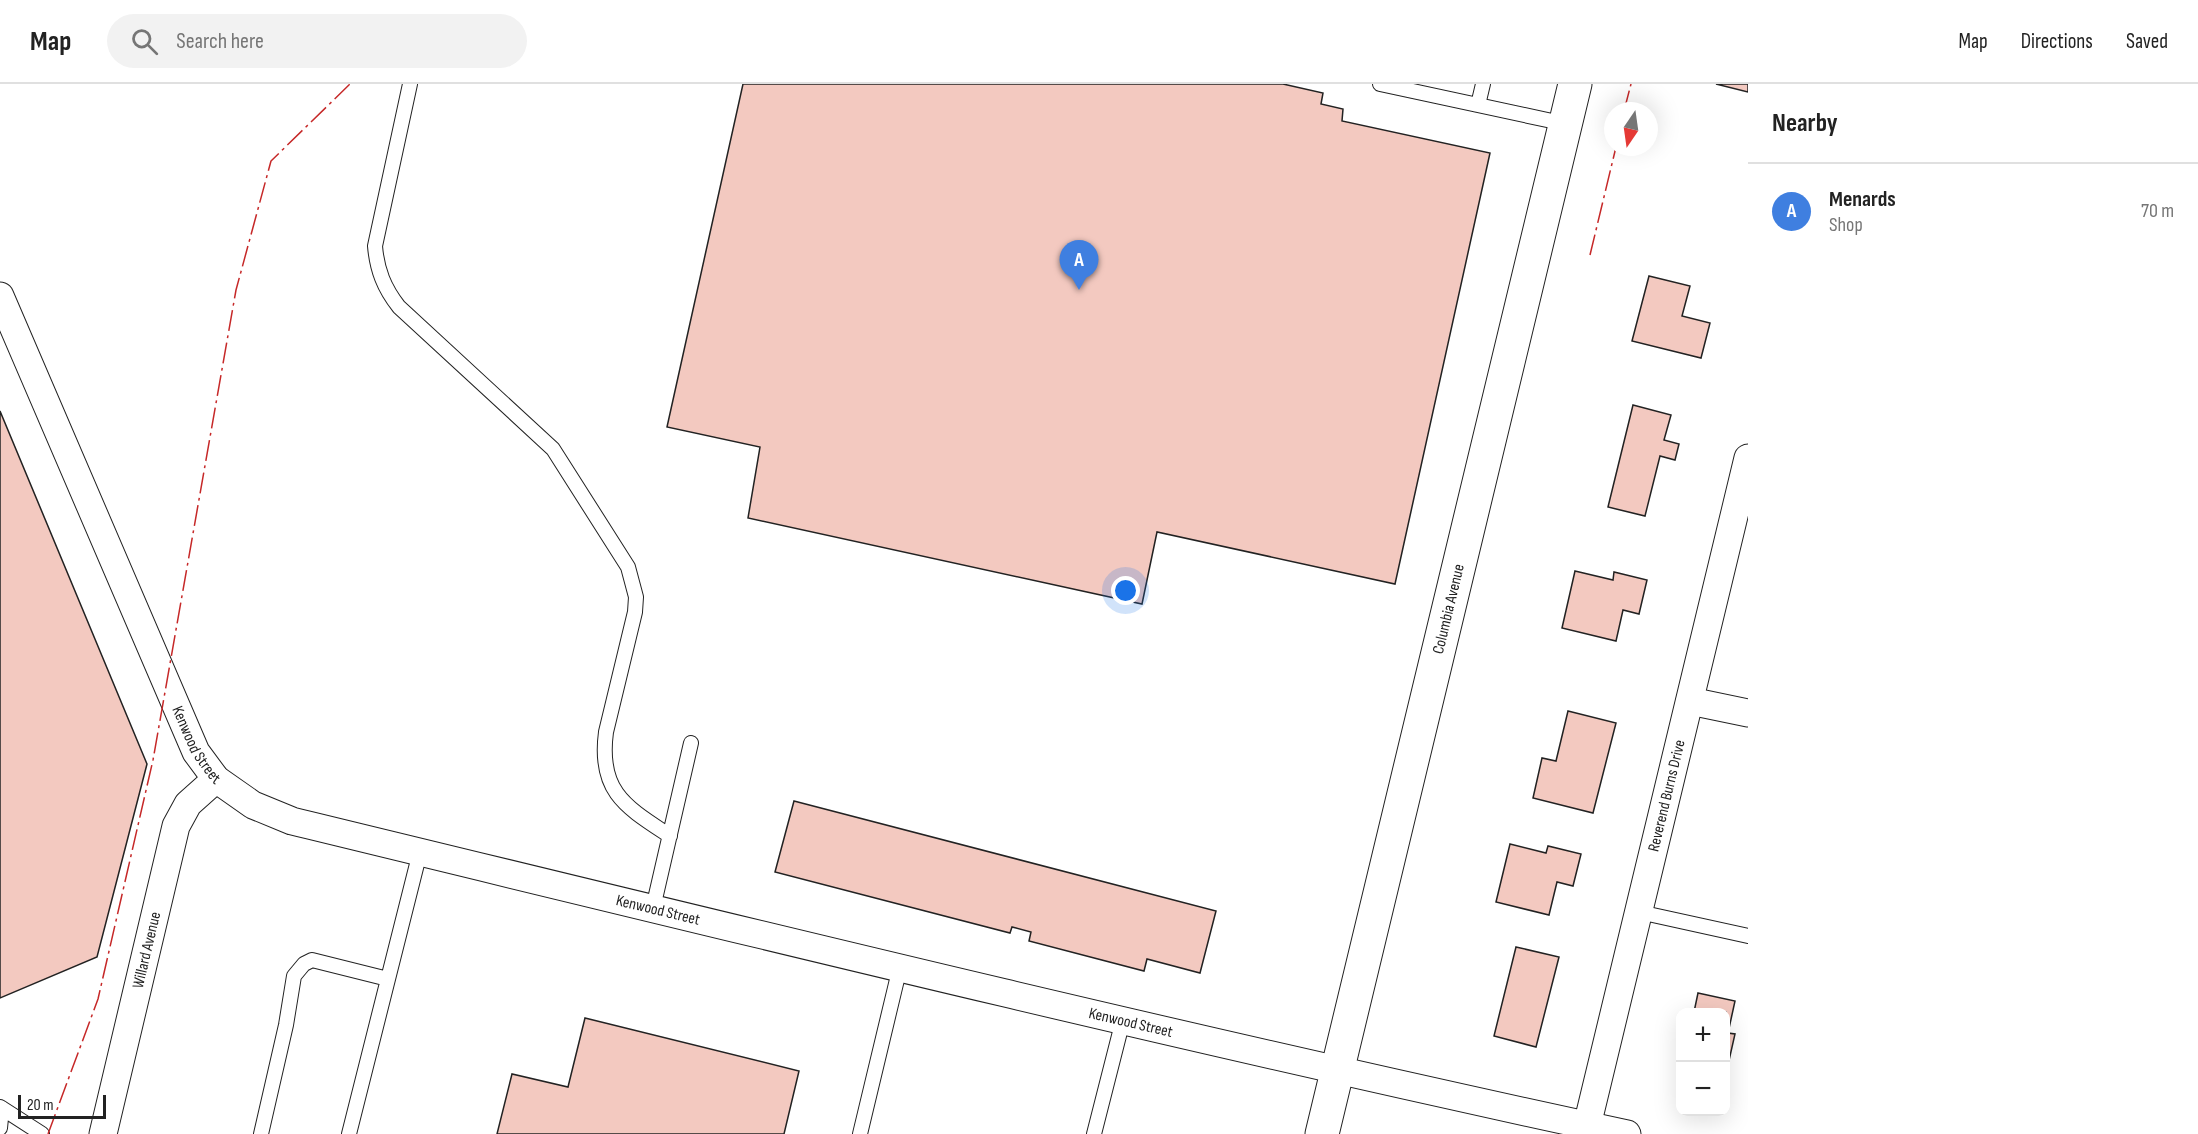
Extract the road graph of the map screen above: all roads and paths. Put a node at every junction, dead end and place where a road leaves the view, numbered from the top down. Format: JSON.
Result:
{"nodes":[{"id":1,"x":410,"y":84,"type":"edge"},
{"id":2,"x":1483,"y":84,"type":"edge"},
{"id":3,"x":1575,"y":84,"type":"edge"},
{"id":4,"x":1389,"y":85,"type":"edge"},
{"id":5,"x":1478,"y":105,"type":"junction"},
{"id":6,"x":1566,"y":124,"type":"junction"},
{"id":7,"x":0,"y":296,"type":"edge"},
{"id":8,"x":1746,"y":474,"type":"edge"},
{"id":9,"x":1690,"y":701,"type":"junction"},
{"id":10,"x":1748,"y":713,"type":"edge"},
{"id":11,"x":692,"y":743,"type":"dead end"},
{"id":12,"x":216,"y":779,"type":"junction"},
{"id":13,"x":670,"y":836,"type":"junction"},
{"id":14,"x":420,"y":852,"type":"junction"},
{"id":15,"x":653,"y":908,"type":"junction"},
{"id":16,"x":1639,"y":912,"type":"junction"},
{"id":17,"x":1748,"y":936,"type":"edge"},
{"id":18,"x":900,"y":967,"type":"junction"},
{"id":19,"x":388,"y":979,"type":"junction"},
{"id":20,"x":1123,"y":1020,"type":"junction"},
{"id":21,"x":1337,"y":1071,"type":"junction"},
{"id":22,"x":1,"y":1108,"type":"edge"},
{"id":23,"x":0,"y":1128,"type":"edge"},
{"id":24,"x":1586,"y":1130,"type":"edge"},
{"id":25,"x":42,"y":1134,"type":"edge"},
{"id":26,"x":103,"y":1134,"type":"edge"},
{"id":27,"x":261,"y":1134,"type":"edge"},
{"id":28,"x":349,"y":1134,"type":"edge"},
{"id":29,"x":860,"y":1134,"type":"edge"},
{"id":30,"x":1094,"y":1134,"type":"edge"},
{"id":31,"x":1322,"y":1134,"type":"edge"},
{"id":32,"x":1627,"y":1134,"type":"edge"}],
"edges":[{"from":1,"to":13,"type":"lane"},
{"from":2,"to":5,"type":"lane"},
{"from":3,"to":6,"type":"street","name":"Columbia Avenue"},
{"from":4,"to":5,"type":"lane"},
{"from":5,"to":6,"type":"lane"},
{"from":6,"to":21,"type":"street","name":"Columbia Avenue"},
{"from":7,"to":12,"type":"street","name":"Kenwood Street"},
{"from":8,"to":9,"type":"street","name":"Reverend Burns Drive"},
{"from":9,"to":10,"type":"street"},
{"from":9,"to":16,"type":"street","name":"Reverend Burns Drive"},
{"from":11,"to":13,"type":"lane"},
{"from":12,"to":14,"type":"street","name":"Kenwood Street"},
{"from":12,"to":26,"type":"street","name":"Willard Avenue"},
{"from":13,"to":15,"type":"lane"},
{"from":14,"to":15,"type":"street","name":"Kenwood Street"},
{"from":14,"to":19,"type":"lane"},
{"from":15,"to":18,"type":"street","name":"Kenwood Street"},
{"from":16,"to":17,"type":"lane"},
{"from":16,"to":24,"type":"street","name":"Reverend Burns Drive"},
{"from":18,"to":20,"type":"street","name":"Kenwood Street"},
{"from":18,"to":29,"type":"lane"},
{"from":19,"to":27,"type":"lane"},
{"from":19,"to":28,"type":"lane"},
{"from":20,"to":21,"type":"street","name":"Kenwood Street"},
{"from":20,"to":30,"type":"lane"},
{"from":21,"to":24,"type":"street","name":"Kenwood Street"},
{"from":21,"to":31,"type":"street","name":"Columbia Avenue"},
{"from":22,"to":23,"type":"lane"},
{"from":22,"to":25,"type":"lane"},
{"from":24,"to":32,"type":"street","name":"Kenwood Street"}]}
